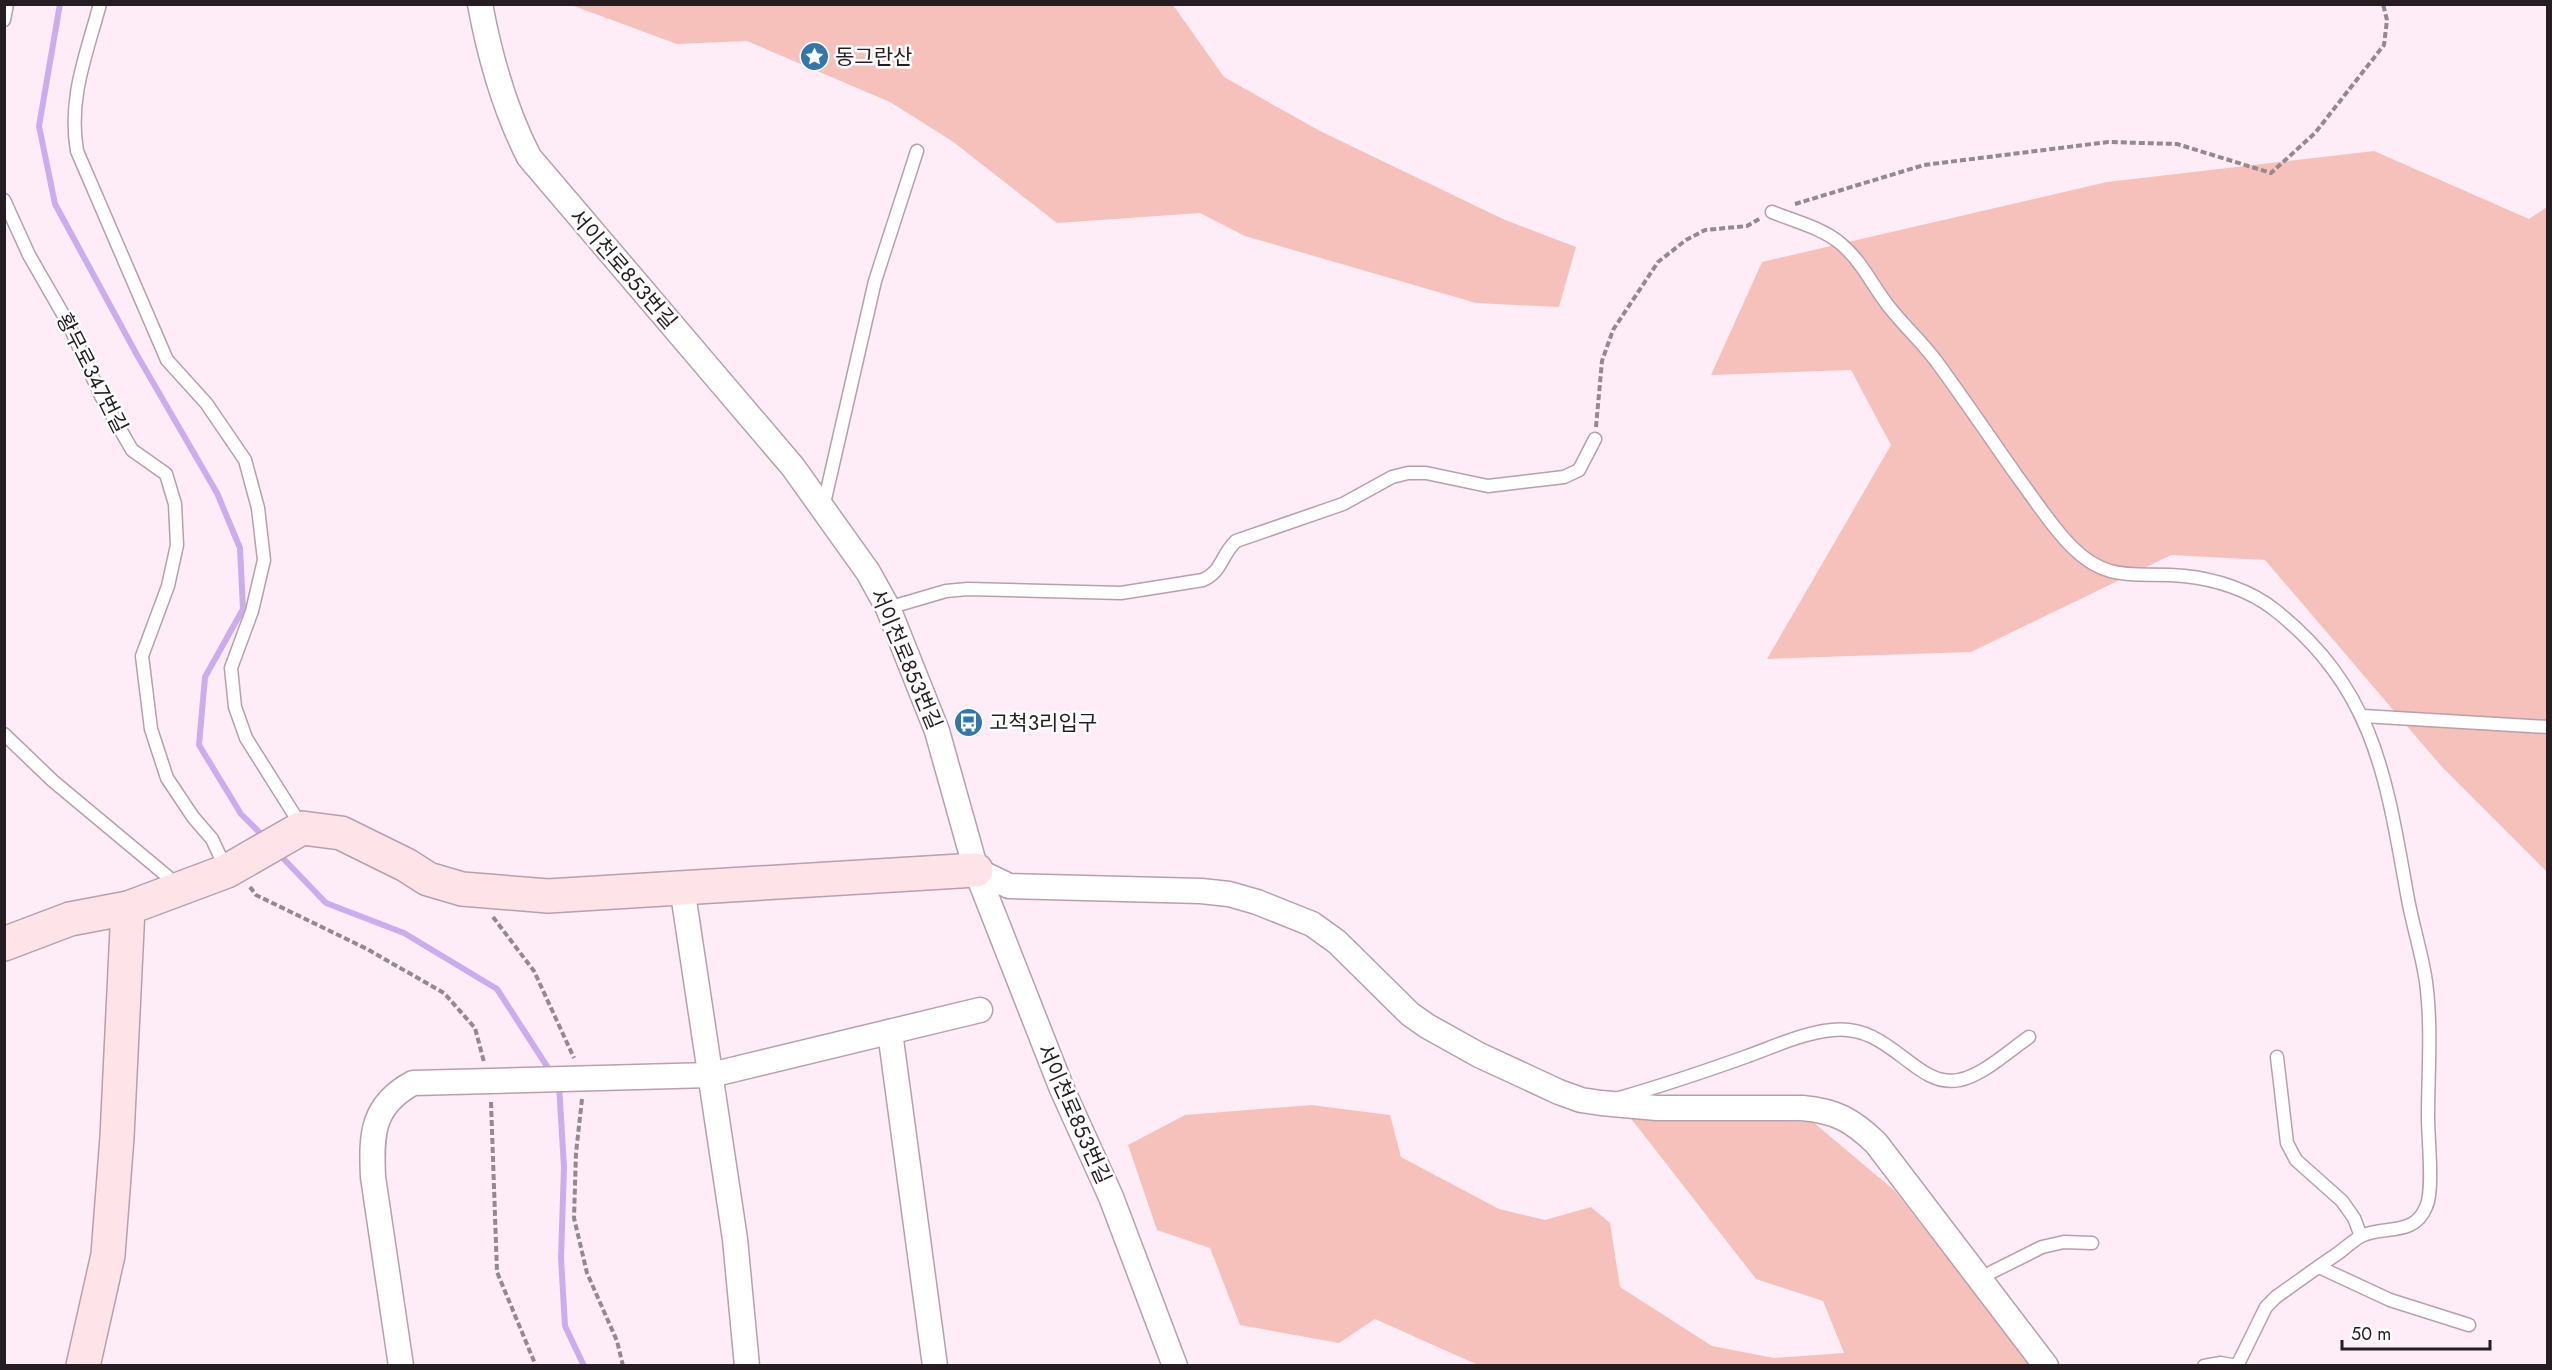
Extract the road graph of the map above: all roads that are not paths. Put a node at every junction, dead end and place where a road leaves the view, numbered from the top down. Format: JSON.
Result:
{"nodes":[{"id":1,"x":7,"y":4,"type":"edge"},
{"id":2,"x":100,"y":4,"type":"edge"},
{"id":3,"x":480,"y":4,"type":"edge"},
{"id":4,"x":4,"y":20,"type":"edge"},
{"id":5,"x":917,"y":151,"type":"dead end"},
{"id":6,"x":4,"y":200,"type":"edge"},
{"id":7,"x":1772,"y":212,"type":"road end"},
{"id":8,"x":1595,"y":439,"type":"road end"},
{"id":9,"x":823,"y":508,"type":"junction"},
{"id":10,"x":888,"y":608,"type":"junction"},
{"id":11,"x":2363,"y":716,"type":"junction"},
{"id":12,"x":2547,"y":727,"type":"edge"},
{"id":13,"x":4,"y":734,"type":"edge"},
{"id":14,"x":298,"y":830,"type":"junction"},
{"id":15,"x":233,"y":867,"type":"junction"},
{"id":16,"x":976,"y":870,"type":"junction"},
{"id":17,"x":682,"y":887,"type":"junction"},
{"id":18,"x":177,"y":891,"type":"junction"},
{"id":19,"x":128,"y":908,"type":"junction"},
{"id":20,"x":4,"y":944,"type":"edge"},
{"id":21,"x":980,"y":1010,"type":"dead end"},
{"id":22,"x":890,"y":1032,"type":"junction"},
{"id":23,"x":2029,"y":1037,"type":"dead end"},
{"id":24,"x":2277,"y":1057,"type":"dead end"},
{"id":25,"x":711,"y":1075,"type":"junction"},
{"id":26,"x":1601,"y":1103,"type":"junction"},
{"id":27,"x":2361,"y":1236,"type":"junction"},
{"id":28,"x":2092,"y":1243,"type":"dead end"},
{"id":29,"x":2319,"y":1267,"type":"junction"},
{"id":30,"x":1980,"y":1278,"type":"junction"},
{"id":31,"x":2469,"y":1325,"type":"dead end"},
{"id":32,"x":84,"y":1365,"type":"edge"},
{"id":33,"x":401,"y":1365,"type":"edge"},
{"id":34,"x":747,"y":1365,"type":"edge"},
{"id":35,"x":935,"y":1365,"type":"edge"},
{"id":36,"x":1175,"y":1365,"type":"edge"},
{"id":37,"x":2046,"y":1365,"type":"edge"},
{"id":38,"x":2204,"y":1365,"type":"edge"},
{"id":39,"x":2236,"y":1365,"type":"edge"}],
"edges":[{"from":1,"to":4,"type":"lane"},
{"from":2,"to":14,"type":"lane"},
{"from":3,"to":9,"type":"street","name":"서이천로853번길"},
{"from":5,"to":9,"type":"lane"},
{"from":6,"to":15,"type":"lane","name":"황무로347번길"},
{"from":7,"to":11,"type":"lane"},
{"from":8,"to":10,"type":"lane"},
{"from":9,"to":10,"type":"street","name":"서이천로853번길"},
{"from":10,"to":16,"type":"street","name":"서이천로853번길"},
{"from":11,"to":12,"type":"lane"},
{"from":11,"to":27,"type":"lane"},
{"from":13,"to":18,"type":"lane"},
{"from":14,"to":15,"type":"street"},
{"from":14,"to":17,"type":"street"},
{"from":15,"to":18,"type":"street"},
{"from":16,"to":17,"type":"street"},
{"from":16,"to":26,"type":"street"},
{"from":16,"to":36,"type":"street","name":"서이천로853번길"},
{"from":17,"to":25,"type":"street"},
{"from":18,"to":19,"type":"street"},
{"from":19,"to":20,"type":"street"},
{"from":19,"to":32,"type":"street"},
{"from":21,"to":22,"type":"street"},
{"from":22,"to":25,"type":"street"},
{"from":22,"to":35,"type":"street"},
{"from":23,"to":26,"type":"lane"},
{"from":24,"to":27,"type":"lane"},
{"from":25,"to":33,"type":"street"},
{"from":25,"to":34,"type":"street"},
{"from":26,"to":30,"type":"street"},
{"from":27,"to":29,"type":"lane"},
{"from":28,"to":30,"type":"lane"},
{"from":29,"to":31,"type":"lane"},
{"from":29,"to":39,"type":"lane"},
{"from":30,"to":37,"type":"street"},
{"from":38,"to":39,"type":"lane"}]}
